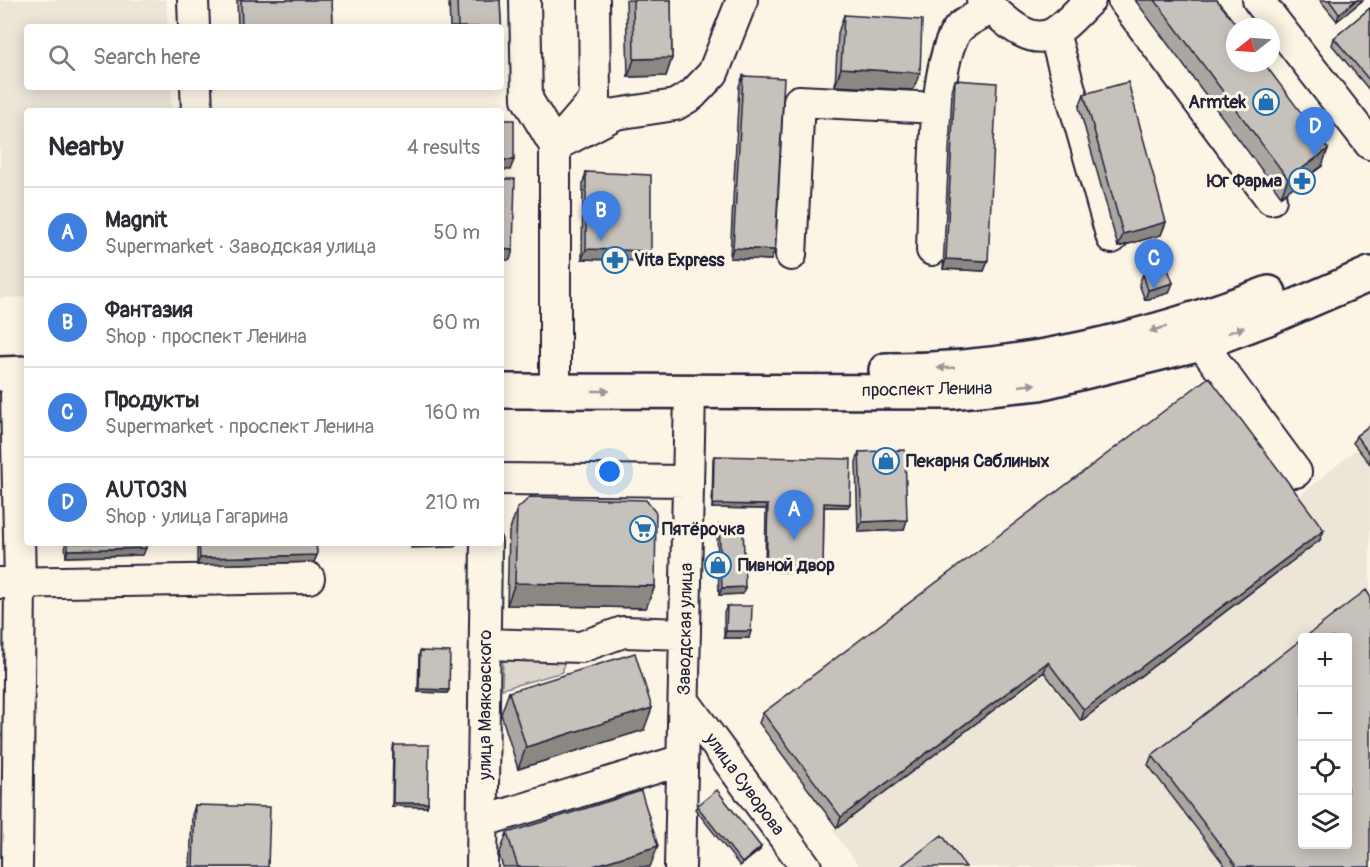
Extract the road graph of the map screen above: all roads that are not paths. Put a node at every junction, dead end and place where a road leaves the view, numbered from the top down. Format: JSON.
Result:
{"nodes":[{"id":1,"x":193,"y":0,"type":"edge"},
{"id":2,"x":525,"y":0,"type":"edge"},
{"id":3,"x":594,"y":0,"type":"edge"},
{"id":4,"x":742,"y":0,"type":"edge"},
{"id":5,"x":1090,"y":0,"type":"edge"},
{"id":6,"x":1123,"y":0,"type":"edge"},
{"id":7,"x":1258,"y":0,"type":"edge"},
{"id":8,"x":987,"y":4,"type":"edge"},
{"id":9,"x":194,"y":24,"type":"edge"},
{"id":10,"x":1054,"y":33,"type":"junction"},
{"id":11,"x":196,"y":90,"type":"edge"},
{"id":12,"x":197,"y":108,"type":"edge"},
{"id":13,"x":937,"y":108,"type":"junction"},
{"id":14,"x":1370,"y":144,"type":"edge"},
{"id":15,"x":555,"y":146,"type":"junction"},
{"id":16,"x":1271,"y":199,"type":"dead end"},
{"id":17,"x":1112,"y":238,"type":"dead end"},
{"id":18,"x":932,"y":250,"type":"dead end"},
{"id":19,"x":1370,"y":251,"type":"edge"},
{"id":20,"x":791,"y":255,"type":"dead end"},
{"id":21,"x":1370,"y":274,"type":"edge"},
{"id":22,"x":1201,"y":343,"type":"junction"},
{"id":23,"x":504,"y":370,"type":"edge"},
{"id":24,"x":555,"y":380,"type":"junction"},
{"id":25,"x":14,"y":386,"type":"edge"},
{"id":26,"x":504,"y":390,"type":"edge"},
{"id":27,"x":690,"y":391,"type":"junction"},
{"id":28,"x":15,"y":455,"type":"edge"},
{"id":29,"x":1296,"y":472,"type":"dead end"},
{"id":30,"x":504,"y":479,"type":"edge"},
{"id":31,"x":688,"y":481,"type":"junction"},
{"id":32,"x":486,"y":546,"type":"edge"},
{"id":33,"x":309,"y":578,"type":"dead end"},
{"id":34,"x":10,"y":584,"type":"edge"},
{"id":35,"x":685,"y":634,"type":"junction"},
{"id":36,"x":485,"y":645,"type":"junction"},
{"id":37,"x":684,"y":701,"type":"junction"},
{"id":38,"x":682,"y":760,"type":"junction"},
{"id":39,"x":484,"y":821,"type":"junction"},
{"id":40,"x":794,"y":863,"type":"edge"},
{"id":41,"x":17,"y":867,"type":"edge"},
{"id":42,"x":482,"y":867,"type":"edge"},
{"id":43,"x":680,"y":867,"type":"edge"}],
"edges":[{"from":1,"to":9,"type":"street"},
{"from":2,"to":15,"type":"street"},
{"from":3,"to":15,"type":"street"},
{"from":4,"to":15,"type":"street"},
{"from":5,"to":10,"type":"street"},
{"from":6,"to":16,"type":"street"},
{"from":7,"to":14,"type":"street"},
{"from":8,"to":10,"type":"street"},
{"from":8,"to":13,"type":"street"},
{"from":10,"to":17,"type":"street"},
{"from":11,"to":12,"type":"street"},
{"from":13,"to":18,"type":"street"},
{"from":13,"to":20,"type":"street"},
{"from":15,"to":24,"type":"street"},
{"from":19,"to":24,"type":"main road","name":"проспект Ленина","one_way":true},
{"from":22,"to":21,"type":"main road","name":"проспект Ленина","one_way":true},
{"from":27,"to":22,"type":"main road","name":"проспект Ленина","one_way":true},
{"from":22,"to":29,"type":"street"},
{"from":23,"to":24,"type":"main road","name":"проспект Ленина"},
{"from":24,"to":26,"type":"main road","name":"проспект Ленина"},
{"from":24,"to":27,"type":"main road","name":"проспект Ленина","one_way":true},
{"from":25,"to":28,"type":"street"},
{"from":27,"to":31,"type":"street","name":"Заводская улица"},
{"from":28,"to":34,"type":"street"},
{"from":30,"to":31,"type":"street"},
{"from":31,"to":35,"type":"street","name":"Заводская улица"},
{"from":32,"to":36,"type":"street","name":"улица Маяковского"},
{"from":33,"to":34,"type":"street"},
{"from":34,"to":41,"type":"street"},
{"from":35,"to":36,"type":"street"},
{"from":35,"to":37,"type":"street","name":"Заводская улица"},
{"from":36,"to":39,"type":"street","name":"улица Маяковского"},
{"from":37,"to":38,"type":"street","name":"Заводская улица"},
{"from":37,"to":40,"type":"street","name":"улица Суворова"},
{"from":38,"to":39,"type":"street"},
{"from":38,"to":43,"type":"street","name":"Заводская улица"},
{"from":39,"to":42,"type":"street","name":"улица Маяковского"}]}
